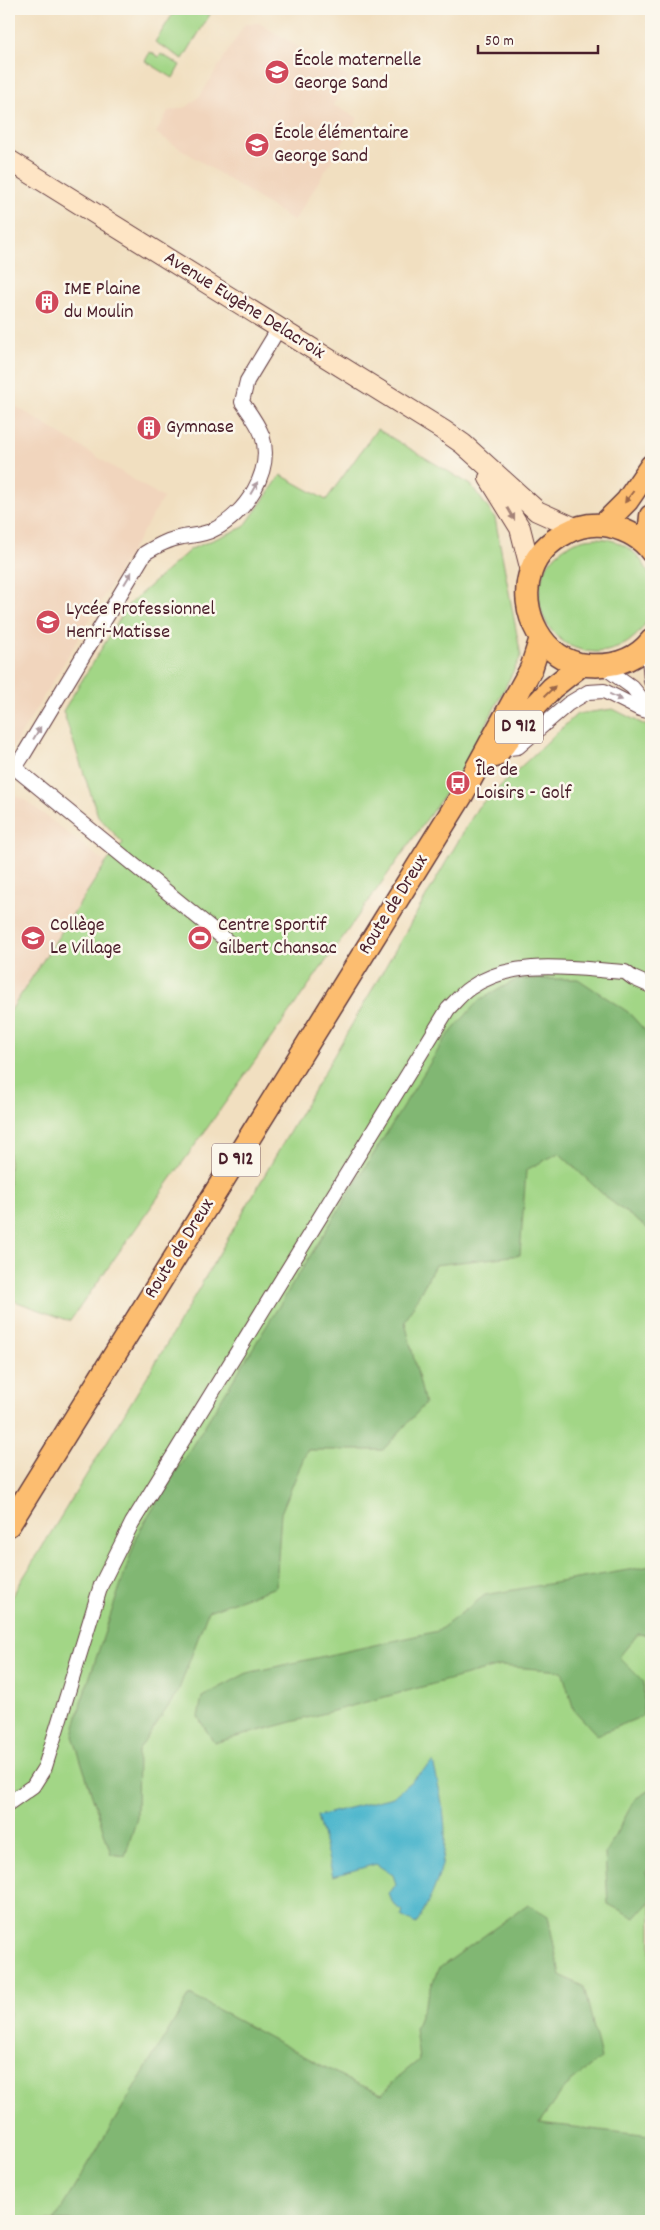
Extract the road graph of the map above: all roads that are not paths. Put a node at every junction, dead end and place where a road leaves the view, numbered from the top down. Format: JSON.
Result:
{"nodes":[{"id":1,"x":9,"y":160,"type":"edge"},
{"id":2,"x":279,"y":328,"type":"junction"},
{"id":3,"x":476,"y":458,"type":"junction"},
{"id":4,"x":651,"y":466,"type":"edge"},
{"id":5,"x":651,"y":516,"type":"edge"},
{"id":6,"x":603,"y":525,"type":"junction"},
{"id":7,"x":575,"y":528,"type":"junction"},
{"id":8,"x":649,"y":548,"type":"edge"},
{"id":9,"x":531,"y":571,"type":"junction"},
{"id":10,"x":541,"y":638,"type":"junction"},
{"id":11,"x":650,"y":642,"type":"edge"},
{"id":12,"x":581,"y":665,"type":"junction"},
{"id":13,"x":604,"y":667,"type":"junction"},
{"id":14,"x":651,"y":681,"type":"edge"},
{"id":15,"x":651,"y":711,"type":"edge"},
{"id":16,"x":501,"y":749,"type":"junction"},
{"id":17,"x":12,"y":766,"type":"edge"},
{"id":18,"x":462,"y":795,"type":"junction"},
{"id":19,"x":227,"y":942,"type":"dead end"},
{"id":20,"x":651,"y":986,"type":"edge"},
{"id":21,"x":9,"y":1525,"type":"edge"},
{"id":22,"x":9,"y":1803,"type":"edge"}],
"edges":[{"from":1,"to":2,"type":"main road","name":"Avenue Eugène Delacroix"},
{"from":2,"to":3,"type":"main road","name":"Avenue Eugène Delacroix"},
{"from":17,"to":2,"type":"street","one_way":true},
{"from":3,"to":7,"type":"main road","name":"Avenue Eugène Delacroix"},
{"from":3,"to":9,"type":"main road","name":"Avenue Eugène Delacroix","one_way":true},
{"from":4,"to":6,"type":"main road","one_way":true},
{"from":5,"to":8,"type":"main road"},
{"from":6,"to":7,"type":"main road"},
{"from":6,"to":8,"type":"main road"},
{"from":7,"to":9,"type":"main road"},
{"from":9,"to":10,"type":"main road"},
{"from":10,"to":12,"type":"main road"},
{"from":10,"to":18,"type":"main road","name":"Route de Dreux","number":"D 912"},
{"from":11,"to":13,"type":"main road"},
{"from":11,"to":14,"type":"street"},
{"from":12,"to":13,"type":"main road"},
{"from":16,"to":12,"type":"main road","name":"Route de Dreux","number":"D 912","one_way":true},
{"from":13,"to":15,"type":"street"},
{"from":16,"to":15,"type":"street","one_way":true},
{"from":16,"to":18,"type":"main road","name":"Route de Dreux","number":"D 912"},
{"from":17,"to":19,"type":"street"},
{"from":18,"to":21,"type":"main road","name":"Route de Dreux","number":"D 912"},
{"from":20,"to":22,"type":"street"}]}
